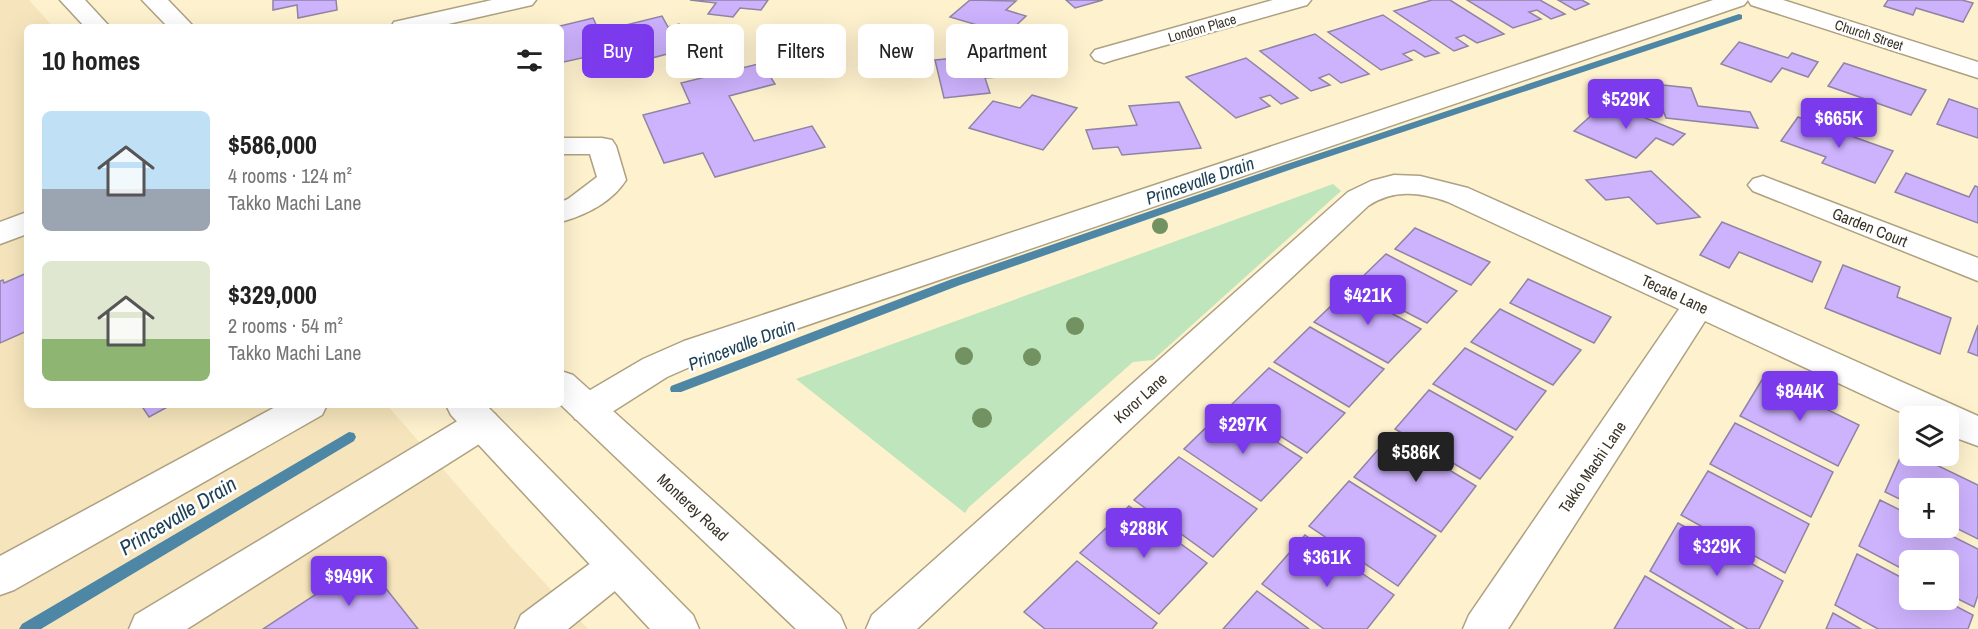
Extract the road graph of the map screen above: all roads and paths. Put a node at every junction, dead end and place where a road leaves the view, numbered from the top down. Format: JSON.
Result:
{"nodes":[{"id":1,"x":72,"y":0,"type":"edge"},
{"id":2,"x":154,"y":0,"type":"edge"},
{"id":3,"x":524,"y":0,"type":"edge"},
{"id":4,"x":1299,"y":0,"type":"edge"},
{"id":5,"x":1736,"y":0,"type":"edge"},
{"id":6,"x":1760,"y":0,"type":"edge"},
{"id":7,"x":95,"y":24,"type":"edge"},
{"id":8,"x":179,"y":24,"type":"edge"},
{"id":9,"x":416,"y":24,"type":"edge"},
{"id":10,"x":1104,"y":55,"type":"dead end"},
{"id":11,"x":1978,"y":70,"type":"edge"},
{"id":12,"x":564,"y":146,"type":"edge"},
{"id":13,"x":1402,"y":183,"type":"joint"},
{"id":14,"x":1763,"y":184,"type":"dead end"},
{"id":15,"x":564,"y":211,"type":"edge"},
{"id":16,"x":24,"y":223,"type":"edge"},
{"id":17,"x":0,"y":234,"type":"edge"},
{"id":18,"x":1978,"y":270,"type":"edge"},
{"id":19,"x":1699,"y":305,"type":"junction"},
{"id":20,"x":574,"y":397,"type":"edge"},
{"id":21,"x":1920,"y":406,"type":"edge"},
{"id":22,"x":304,"y":408,"type":"edge"},
{"id":23,"x":473,"y":415,"type":"edge"},
{"id":24,"x":1959,"y":424,"type":"edge"},
{"id":25,"x":1978,"y":432,"type":"edge"},
{"id":26,"x":617,"y":566,"type":"junction"},
{"id":27,"x":0,"y":577,"type":"edge"},
{"id":28,"x":150,"y":629,"type":"edge"},
{"id":29,"x":536,"y":629,"type":"edge"},
{"id":30,"x":678,"y":629,"type":"edge"},
{"id":31,"x":825,"y":629,"type":"edge"},
{"id":32,"x":887,"y":629,"type":"edge"},
{"id":33,"x":1484,"y":629,"type":"edge"}],
"edges":[{"from":1,"to":7,"type":"street"},
{"from":2,"to":8,"type":"street"},
{"from":3,"to":9,"type":"street"},
{"from":4,"to":10,"type":"street","name":"London Place"},
{"from":5,"to":20,"type":"street"},
{"from":6,"to":11,"type":"street","name":"Church Street"},
{"from":12,"to":15,"type":"street"},
{"from":13,"to":19,"type":"street","name":"Tecate Lane"},
{"from":13,"to":32,"type":"street","name":"Koror Lane"},
{"from":14,"to":18,"type":"street","name":"Garden Court"},
{"from":16,"to":17,"type":"street"},
{"from":19,"to":21,"type":"street","name":"Tecate Lane"},
{"from":19,"to":33,"type":"street","name":"Takko Machi Lane"},
{"from":20,"to":31,"type":"street","name":"Monterey Road"},
{"from":22,"to":27,"type":"street"},
{"from":23,"to":26,"type":"street"},
{"from":23,"to":28,"type":"street"},
{"from":24,"to":25,"type":"street","name":"Tecate Lane"},
{"from":26,"to":29,"type":"street"},
{"from":26,"to":30,"type":"street"}]}
